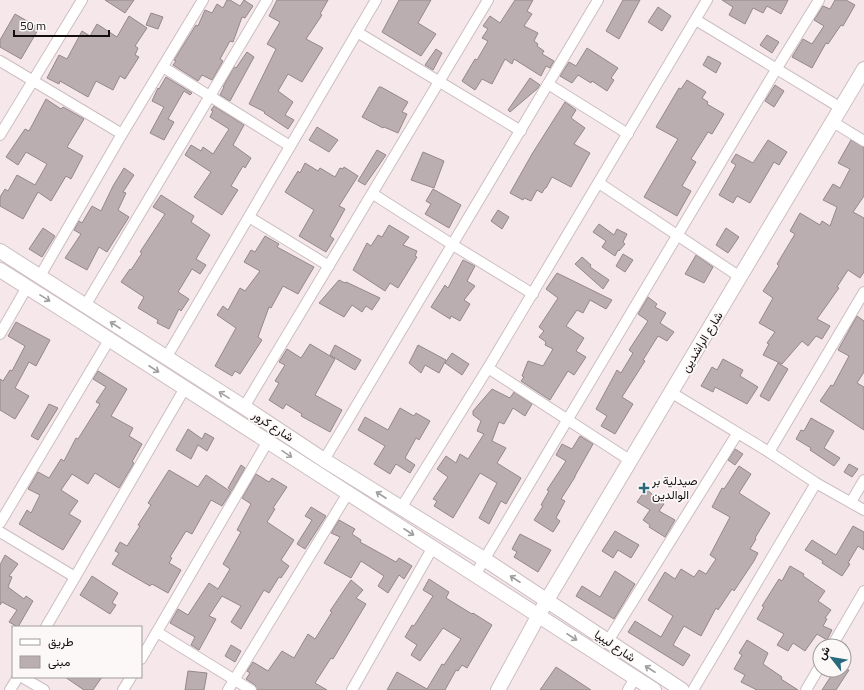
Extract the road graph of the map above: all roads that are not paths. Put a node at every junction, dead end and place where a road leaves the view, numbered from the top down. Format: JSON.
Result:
{"nodes":[{"id":1,"x":82,"y":0,"type":"edge"},
{"id":2,"x":203,"y":0,"type":"edge"},
{"id":3,"x":266,"y":0,"type":"edge"},
{"id":4,"x":376,"y":0,"type":"edge"},
{"id":5,"x":488,"y":0,"type":"edge"},
{"id":6,"x":598,"y":0,"type":"edge"},
{"id":7,"x":707,"y":0,"type":"edge"},
{"id":8,"x":819,"y":0,"type":"edge"},
{"id":9,"x":696,"y":20,"type":"junction"},
{"id":10,"x":357,"y":32,"type":"junction"},
{"id":11,"x":0,"y":60,"type":"edge"},
{"id":12,"x":163,"y":67,"type":"junction"},
{"id":13,"x":777,"y":68,"type":"junction"},
{"id":14,"x":864,"y":69,"type":"edge"},
{"id":15,"x":33,"y":81,"type":"junction"},
{"id":16,"x":439,"y":83,"type":"junction"},
{"id":17,"x":548,"y":84,"type":"junction"},
{"id":18,"x":209,"y":96,"type":"junction"},
{"id":19,"x":841,"y":108,"type":"junction"},
{"id":20,"x":833,"y":122,"type":"junction"},
{"id":21,"x":521,"y":131,"type":"junction"},
{"id":22,"x":122,"y":134,"type":"junction"},
{"id":23,"x":628,"y":134,"type":"junction"},
{"id":24,"x":0,"y":135,"type":"edge"},
{"id":25,"x":864,"y":141,"type":"edge"},
{"id":26,"x":290,"y":146,"type":"junction"},
{"id":27,"x":599,"y":183,"type":"junction"},
{"id":28,"x":373,"y":194,"type":"junction"},
{"id":29,"x":249,"y":217,"type":"junction"},
{"id":30,"x":678,"y":236,"type":"junction"},
{"id":31,"x":453,"y":245,"type":"junction"},
{"id":32,"x":0,"y":251,"type":"edge"},
{"id":33,"x":329,"y":266,"type":"junction"},
{"id":34,"x":0,"y":270,"type":"edge"},
{"id":35,"x":40,"y":276,"type":"junction"},
{"id":36,"x":740,"y":278,"type":"junction"},
{"id":37,"x":27,"y":287,"type":"junction"},
{"id":38,"x":864,"y":292,"type":"edge"},
{"id":39,"x":533,"y":294,"type":"junction"},
{"id":40,"x":85,"y":306,"type":"junction"},
{"id":41,"x":0,"y":334,"type":"edge"},
{"id":42,"x":109,"y":340,"type":"junction"},
{"id":43,"x":166,"y":358,"type":"junction"},
{"id":44,"x":488,"y":368,"type":"junction"},
{"id":45,"x":185,"y":388,"type":"junction"},
{"id":46,"x":672,"y":393,"type":"junction"},
{"id":47,"x":244,"y":407,"type":"junction"},
{"id":48,"x":568,"y":420,"type":"junction"},
{"id":49,"x":737,"y":434,"type":"junction"},
{"id":50,"x":268,"y":441,"type":"junction"},
{"id":51,"x":769,"y":452,"type":"junction"},
{"id":52,"x":324,"y":460,"type":"junction"},
{"id":53,"x":631,"y":461,"type":"junction"},
{"id":54,"x":864,"y":480,"type":"edge"},
{"id":55,"x":816,"y":483,"type":"junction"},
{"id":56,"x":348,"y":493,"type":"junction"},
{"id":57,"x":851,"y":502,"type":"junction"},
{"id":58,"x":401,"y":508,"type":"junction"},
{"id":59,"x":864,"y":510,"type":"edge"},
{"id":60,"x":0,"y":523,"type":"edge"},
{"id":61,"x":0,"y":532,"type":"edge"},
{"id":62,"x":433,"y":547,"type":"junction"},
{"id":63,"x":484,"y":560,"type":"junction"},
{"id":64,"x":475,"y":575,"type":"junction"},
{"id":65,"x":75,"y":577,"type":"junction"},
{"id":66,"x":864,"y":590,"type":"edge"},
{"id":67,"x":547,"y":600,"type":"junction"},
{"id":68,"x":539,"y":615,"type":"junction"},
{"id":69,"x":47,"y":626,"type":"edge"},
{"id":70,"x":157,"y":632,"type":"junction"},
{"id":71,"x":837,"y":638,"type":"edge"},
{"id":72,"x":608,"y":641,"type":"junction"},
{"id":73,"x":142,"y":657,"type":"edge"},
{"id":74,"x":17,"y":678,"type":"edge"},
{"id":75,"x":24,"y":678,"type":"edge"},
{"id":76,"x":130,"y":678,"type":"edge"},
{"id":77,"x":813,"y":678,"type":"edge"},
{"id":78,"x":234,"y":679,"type":"junction"},
{"id":79,"x":632,"y":684,"type":"edge"},
{"id":80,"x":10,"y":690,"type":"edge"},
{"id":81,"x":44,"y":690,"type":"edge"},
{"id":82,"x":123,"y":690,"type":"edge"},
{"id":83,"x":228,"y":690,"type":"edge"},
{"id":84,"x":251,"y":690,"type":"edge"},
{"id":85,"x":352,"y":690,"type":"edge"},
{"id":86,"x":498,"y":690,"type":"edge"},
{"id":87,"x":654,"y":690,"type":"edge"},
{"id":88,"x":682,"y":690,"type":"edge"},
{"id":89,"x":693,"y":690,"type":"edge"},
{"id":90,"x":806,"y":690,"type":"edge"}],
"edges":[{"from":1,"to":15,"type":"street"},
{"from":2,"to":12,"type":"street"},
{"from":3,"to":18,"type":"street"},
{"from":4,"to":10,"type":"street"},
{"from":5,"to":16,"type":"street"},
{"from":6,"to":17,"type":"street"},
{"from":7,"to":9,"type":"street"},
{"from":8,"to":13,"type":"street"},
{"from":9,"to":13,"type":"street"},
{"from":9,"to":23,"type":"street"},
{"from":10,"to":16,"type":"street"},
{"from":10,"to":26,"type":"street"},
{"from":11,"to":15,"type":"street"},
{"from":12,"to":18,"type":"street"},
{"from":12,"to":22,"type":"street"},
{"from":13,"to":19,"type":"street"},
{"from":13,"to":30,"type":"street"},
{"from":14,"to":19,"type":"main road","name":"شارع الراشدين"},
{"from":15,"to":22,"type":"street"},
{"from":15,"to":24,"type":"street"},
{"from":16,"to":21,"type":"street"},
{"from":16,"to":28,"type":"street"},
{"from":17,"to":21,"type":"street"},
{"from":17,"to":23,"type":"street"},
{"from":18,"to":26,"type":"street"},
{"from":18,"to":40,"type":"street"},
{"from":19,"to":20,"type":"main road","name":"شارع الراشدين"},
{"from":20,"to":25,"type":"street"},
{"from":20,"to":36,"type":"main road","name":"شارع الراشدين"},
{"from":21,"to":31,"type":"street"},
{"from":22,"to":35,"type":"street"},
{"from":23,"to":27,"type":"street"},
{"from":26,"to":29,"type":"street"},
{"from":27,"to":30,"type":"street"},
{"from":27,"to":39,"type":"street"},
{"from":28,"to":31,"type":"street"},
{"from":28,"to":33,"type":"street"},
{"from":29,"to":33,"type":"street"},
{"from":29,"to":43,"type":"street"},
{"from":30,"to":36,"type":"street"},
{"from":30,"to":48,"type":"street"},
{"from":31,"to":39,"type":"street"},
{"from":31,"to":52,"type":"street"},
{"from":32,"to":35,"type":"main road","name":"شارع كرور"},
{"from":33,"to":47,"type":"street"},
{"from":34,"to":37,"type":"main road","name":"شارع كرور"},
{"from":35,"to":40,"type":"main road","name":"شارع كرور"},
{"from":36,"to":46,"type":"main road","name":"شارع الراشدين"},
{"from":37,"to":41,"type":"street"},
{"from":37,"to":42,"type":"main road","name":"شارع كرور","one_way":true},
{"from":38,"to":51,"type":"street"},
{"from":39,"to":44,"type":"street"},
{"from":43,"to":40,"type":"main road","name":"شارع كرور","one_way":true},
{"from":42,"to":45,"type":"main road","name":"شارع كرور","one_way":true},
{"from":42,"to":60,"type":"street"},
{"from":47,"to":43,"type":"main road","name":"شارع كرور","one_way":true},
{"from":44,"to":48,"type":"street"},
{"from":44,"to":58,"type":"street"},
{"from":45,"to":50,"type":"main road","name":"شارع كرور"},
{"from":45,"to":65,"type":"street"},
{"from":46,"to":49,"type":"street"},
{"from":46,"to":53,"type":"main road","name":"شارع الراشدين"},
{"from":47,"to":52,"type":"main road","name":"شارع كرور"},
{"from":48,"to":53,"type":"street"},
{"from":48,"to":63,"type":"street"},
{"from":49,"to":51,"type":"street"},
{"from":49,"to":72,"type":"street"},
{"from":50,"to":56,"type":"main road","name":"شارع كرور","one_way":true},
{"from":50,"to":70,"type":"street"},
{"from":51,"to":55,"type":"street"},
{"from":58,"to":52,"type":"main road","name":"شارع كرور","one_way":true},
{"from":53,"to":67,"type":"main road","name":"شارع الراشدين"},
{"from":54,"to":57,"type":"street"},
{"from":55,"to":57,"type":"street"},
{"from":55,"to":89,"type":"street"},
{"from":56,"to":62,"type":"main road","name":"شارع كرور","one_way":true},
{"from":56,"to":78,"type":"street"},
{"from":57,"to":59,"type":"street"},
{"from":58,"to":63,"type":"main road","name":"شارع كرور"},
{"from":61,"to":65,"type":"street"},
{"from":62,"to":64,"type":"main road","name":"شارع كرور"},
{"from":62,"to":85,"type":"street"},
{"from":63,"to":64,"type":"street"},
{"from":67,"to":63,"type":"main road","name":"شارع كرور","one_way":true},
{"from":64,"to":68,"type":"main road","name":"شارع كرور"},
{"from":65,"to":69,"type":"street"},
{"from":66,"to":71,"type":"street"},
{"from":67,"to":68,"type":"main road","name":"شارع الراشدين"},
{"from":67,"to":72,"type":"main road","name":"شارع ليبيا"},
{"from":68,"to":79,"type":"main road","name":"شارع ليبيا","one_way":true},
{"from":68,"to":86,"type":"main road","name":"شارع الراشدين"},
{"from":70,"to":73,"type":"street"},
{"from":70,"to":78,"type":"street"},
{"from":88,"to":72,"type":"main road","name":"شارع ليبيا","one_way":true},
{"from":74,"to":80,"type":"street"},
{"from":75,"to":81,"type":"street"},
{"from":76,"to":82,"type":"street"},
{"from":77,"to":90,"type":"street"},
{"from":78,"to":83,"type":"street"},
{"from":78,"to":84,"type":"street"},
{"from":79,"to":87,"type":"main road","name":"شارع ليبيا"}]}
